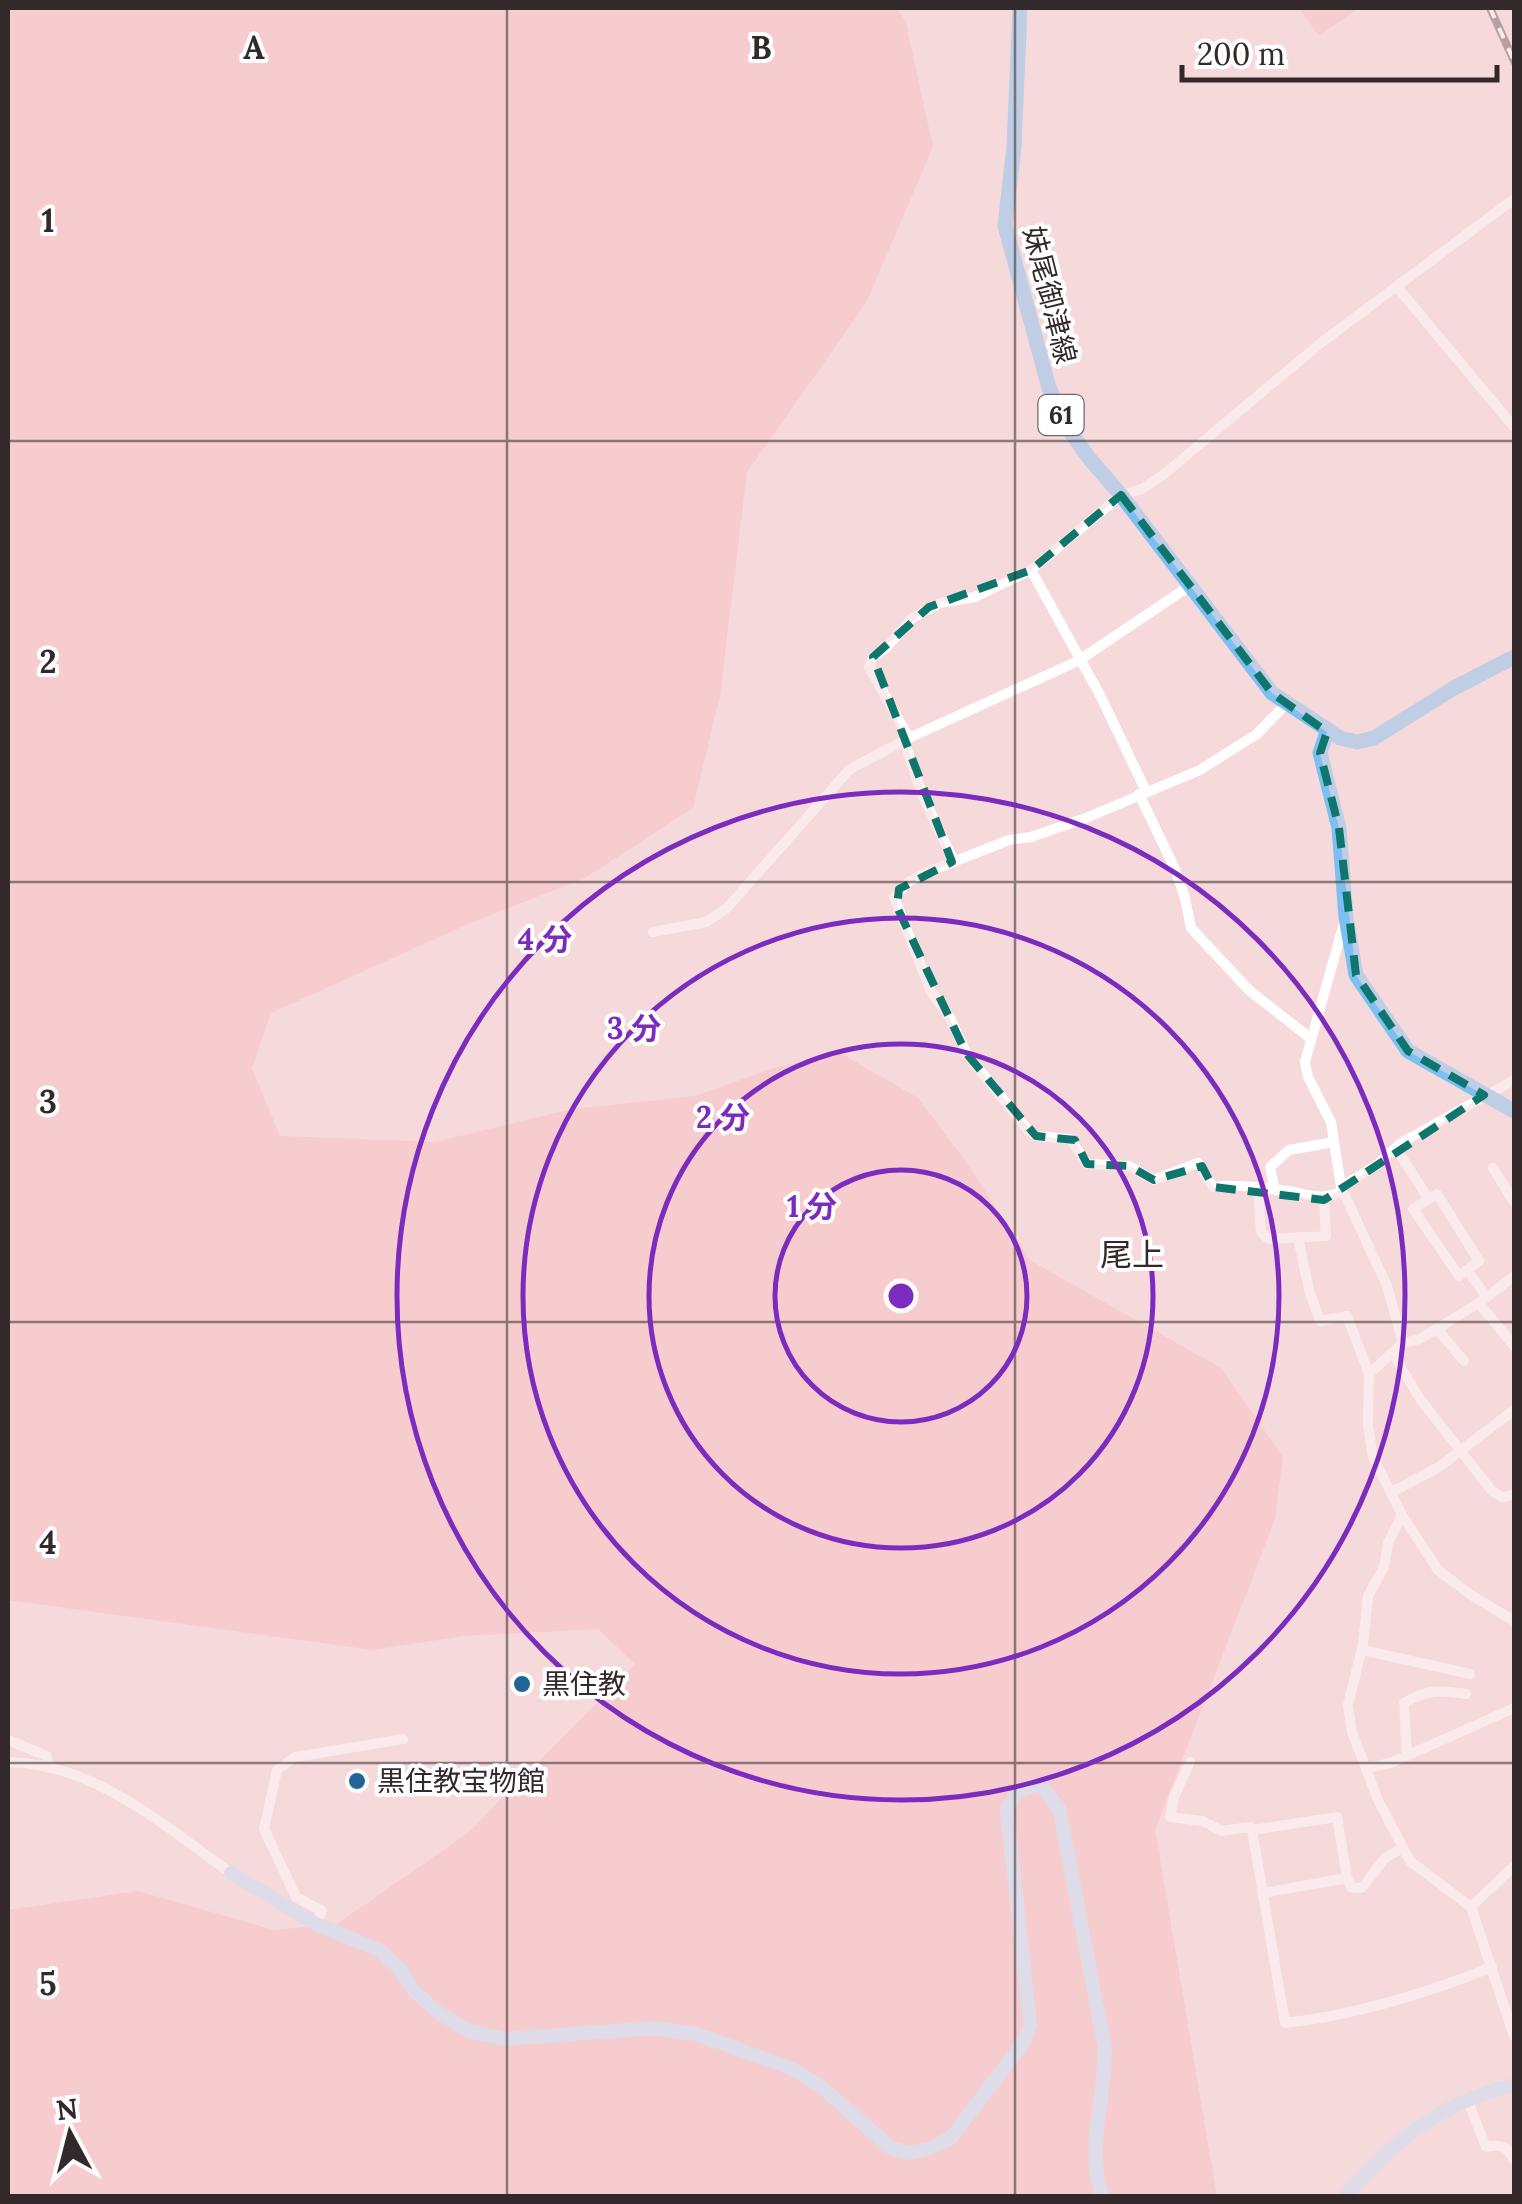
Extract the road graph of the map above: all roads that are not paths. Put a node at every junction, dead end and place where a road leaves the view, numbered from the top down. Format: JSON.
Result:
{"nodes":[{"id":1,"x":1020,"y":8,"type":"edge"},
{"id":2,"x":1514,"y":199,"type":"edge"},
{"id":3,"x":1396,"y":287,"type":"junction"},
{"id":4,"x":1514,"y":428,"type":"edge"},
{"id":5,"x":1121,"y":494,"type":"junction"},
{"id":6,"x":1030,"y":570,"type":"junction"},
{"id":7,"x":1188,"y":586,"type":"junction"},
{"id":8,"x":1514,"y":657,"type":"edge"},
{"id":9,"x":1078,"y":661,"type":"junction"},
{"id":10,"x":1285,"y":705,"type":"junction"},
{"id":11,"x":1327,"y":732,"type":"junction"},
{"id":12,"x":906,"y":740,"type":"junction"},
{"id":13,"x":1143,"y":793,"type":"junction"},
{"id":14,"x":954,"y":862,"type":"junction"},
{"id":15,"x":1346,"y":917,"type":"junction"},
{"id":16,"x":652,"y":932,"type":"dead end"},
{"id":17,"x":1310,"y":1038,"type":"junction"},
{"id":18,"x":1514,"y":1080,"type":"edge"},
{"id":19,"x":1484,"y":1094,"type":"junction"},
{"id":20,"x":1514,"y":1112,"type":"edge"},
{"id":21,"x":1334,"y":1142,"type":"junction"},
{"id":22,"x":1396,"y":1148,"type":"junction"},
{"id":23,"x":1493,"y":1168,"type":"dead end"},
{"id":24,"x":1342,"y":1189,"type":"junction"},
{"id":25,"x":1258,"y":1190,"type":"junction"},
{"id":26,"x":1275,"y":1191,"type":"junction"},
{"id":27,"x":1428,"y":1198,"type":"junction"},
{"id":28,"x":1324,"y":1200,"type":"junction"},
{"id":29,"x":1514,"y":1202,"type":"edge"},
{"id":30,"x":1298,"y":1237,"type":"junction"},
{"id":31,"x":1467,"y":1270,"type":"junction"},
{"id":32,"x":1514,"y":1276,"type":"edge"},
{"id":33,"x":1483,"y":1300,"type":"junction"},
{"id":34,"x":1437,"y":1329,"type":"junction"},
{"id":35,"x":1402,"y":1343,"type":"junction"},
{"id":36,"x":1514,"y":1346,"type":"edge"},
{"id":37,"x":1393,"y":1354,"type":"junction"},
{"id":38,"x":1464,"y":1362,"type":"dead end"},
{"id":39,"x":1370,"y":1374,"type":"junction"},
{"id":40,"x":1514,"y":1410,"type":"edge"},
{"id":41,"x":1462,"y":1450,"type":"junction"},
{"id":42,"x":1392,"y":1492,"type":"junction"},
{"id":43,"x":1514,"y":1495,"type":"edge"},
{"id":44,"x":1402,"y":1515,"type":"junction"},
{"id":45,"x":1514,"y":1621,"type":"edge"},
{"id":46,"x":1362,"y":1650,"type":"junction"},
{"id":47,"x":1470,"y":1674,"type":"dead end"},
{"id":48,"x":1466,"y":1694,"type":"dead end"},
{"id":49,"x":1514,"y":1708,"type":"edge"},
{"id":50,"x":8,"y":1740,"type":"edge"},
{"id":51,"x":403,"y":1740,"type":"dead end"},
{"id":52,"x":1407,"y":1756,"type":"junction"},
{"id":53,"x":8,"y":1762,"type":"edge"},
{"id":54,"x":1190,"y":1762,"type":"dead end"},
{"id":55,"x":48,"y":1768,"type":"junction"},
{"id":56,"x":1366,"y":1768,"type":"junction"},
{"id":57,"x":1252,"y":1830,"type":"junction"},
{"id":58,"x":1403,"y":1848,"type":"junction"},
{"id":59,"x":1514,"y":1866,"type":"edge"},
{"id":60,"x":231,"y":1873,"type":"joint"},
{"id":61,"x":1347,"y":1878,"type":"junction"},
{"id":62,"x":1263,"y":1892,"type":"junction"},
{"id":63,"x":1471,"y":1907,"type":"junction"},
{"id":64,"x":316,"y":1924,"type":"junction"},
{"id":65,"x":1492,"y":1967,"type":"junction"},
{"id":66,"x":1514,"y":2036,"type":"edge"},
{"id":67,"x":1514,"y":2085,"type":"edge"},
{"id":68,"x":1467,"y":2100,"type":"junction"},
{"id":69,"x":1514,"y":2160,"type":"edge"},
{"id":70,"x":1102,"y":2196,"type":"edge"},
{"id":71,"x":1345,"y":2196,"type":"edge"}],
"edges":[{"from":1,"to":5,"type":"main road","name":"妹尾御津線","number":"61"},
{"from":2,"to":3,"type":"street"},
{"from":3,"to":4,"type":"street"},
{"from":3,"to":5,"type":"street"},
{"from":5,"to":6,"type":"street"},
{"from":5,"to":7,"type":"main road","name":"妹尾御津線","number":"61"},
{"from":6,"to":9,"type":"street"},
{"from":6,"to":12,"type":"street"},
{"from":7,"to":9,"type":"street"},
{"from":7,"to":10,"type":"main road","name":"妹尾御津線","number":"61"},
{"from":8,"to":11,"type":"main road","name":"妹尾御津線","number":"61"},
{"from":9,"to":12,"type":"street"},
{"from":9,"to":13,"type":"street"},
{"from":10,"to":11,"type":"main road","name":"妹尾御津線","number":"61"},
{"from":10,"to":13,"type":"street"},
{"from":11,"to":15,"type":"main road"},
{"from":12,"to":14,"type":"street"},
{"from":12,"to":16,"type":"street"},
{"from":13,"to":14,"type":"street"},
{"from":13,"to":17,"type":"street"},
{"from":14,"to":25,"type":"street"},
{"from":15,"to":17,"type":"street"},
{"from":15,"to":19,"type":"main road"},
{"from":17,"to":21,"type":"street"},
{"from":18,"to":19,"type":"street"},
{"from":19,"to":20,"type":"main road"},
{"from":19,"to":22,"type":"street"},
{"from":21,"to":24,"type":"street"},
{"from":21,"to":26,"type":"street"},
{"from":22,"to":24,"type":"street"},
{"from":22,"to":27,"type":"street"},
{"from":23,"to":29,"type":"street"},
{"from":24,"to":28,"type":"street"},
{"from":24,"to":35,"type":"street"},
{"from":25,"to":26,"type":"street"},
{"from":25,"to":30,"type":"street"},
{"from":26,"to":28,"type":"street"},
{"from":27,"to":31,"type":"street"},
{"from":27,"to":31,"type":"street"},
{"from":28,"to":30,"type":"street"},
{"from":30,"to":39,"type":"street"},
{"from":31,"to":33,"type":"street"},
{"from":32,"to":33,"type":"street"},
{"from":33,"to":34,"type":"street"},
{"from":33,"to":36,"type":"street"},
{"from":34,"to":35,"type":"street"},
{"from":34,"to":38,"type":"street"},
{"from":35,"to":37,"type":"street"},
{"from":37,"to":39,"type":"street"},
{"from":37,"to":41,"type":"street"},
{"from":39,"to":42,"type":"street"},
{"from":40,"to":41,"type":"street"},
{"from":41,"to":42,"type":"street"},
{"from":41,"to":43,"type":"street"},
{"from":42,"to":44,"type":"street"},
{"from":44,"to":45,"type":"street"},
{"from":44,"to":46,"type":"street"},
{"from":46,"to":47,"type":"street"},
{"from":46,"to":56,"type":"street"},
{"from":48,"to":52,"type":"street"},
{"from":49,"to":52,"type":"street"},
{"from":50,"to":55,"type":"street"},
{"from":51,"to":64,"type":"street"},
{"from":52,"to":56,"type":"street"},
{"from":53,"to":55,"type":"street"},
{"from":54,"to":57,"type":"street"},
{"from":55,"to":60,"type":"street"},
{"from":56,"to":58,"type":"street"},
{"from":57,"to":61,"type":"street"},
{"from":57,"to":62,"type":"street"},
{"from":58,"to":61,"type":"street"},
{"from":58,"to":63,"type":"street"},
{"from":59,"to":63,"type":"street"},
{"from":60,"to":64,"type":"street"},
{"from":61,"to":62,"type":"street"},
{"from":62,"to":65,"type":"street"},
{"from":63,"to":65,"type":"street"},
{"from":64,"to":70,"type":"street"},
{"from":65,"to":66,"type":"street"},
{"from":67,"to":68,"type":"street"},
{"from":68,"to":69,"type":"street"},
{"from":68,"to":71,"type":"street"}]}
